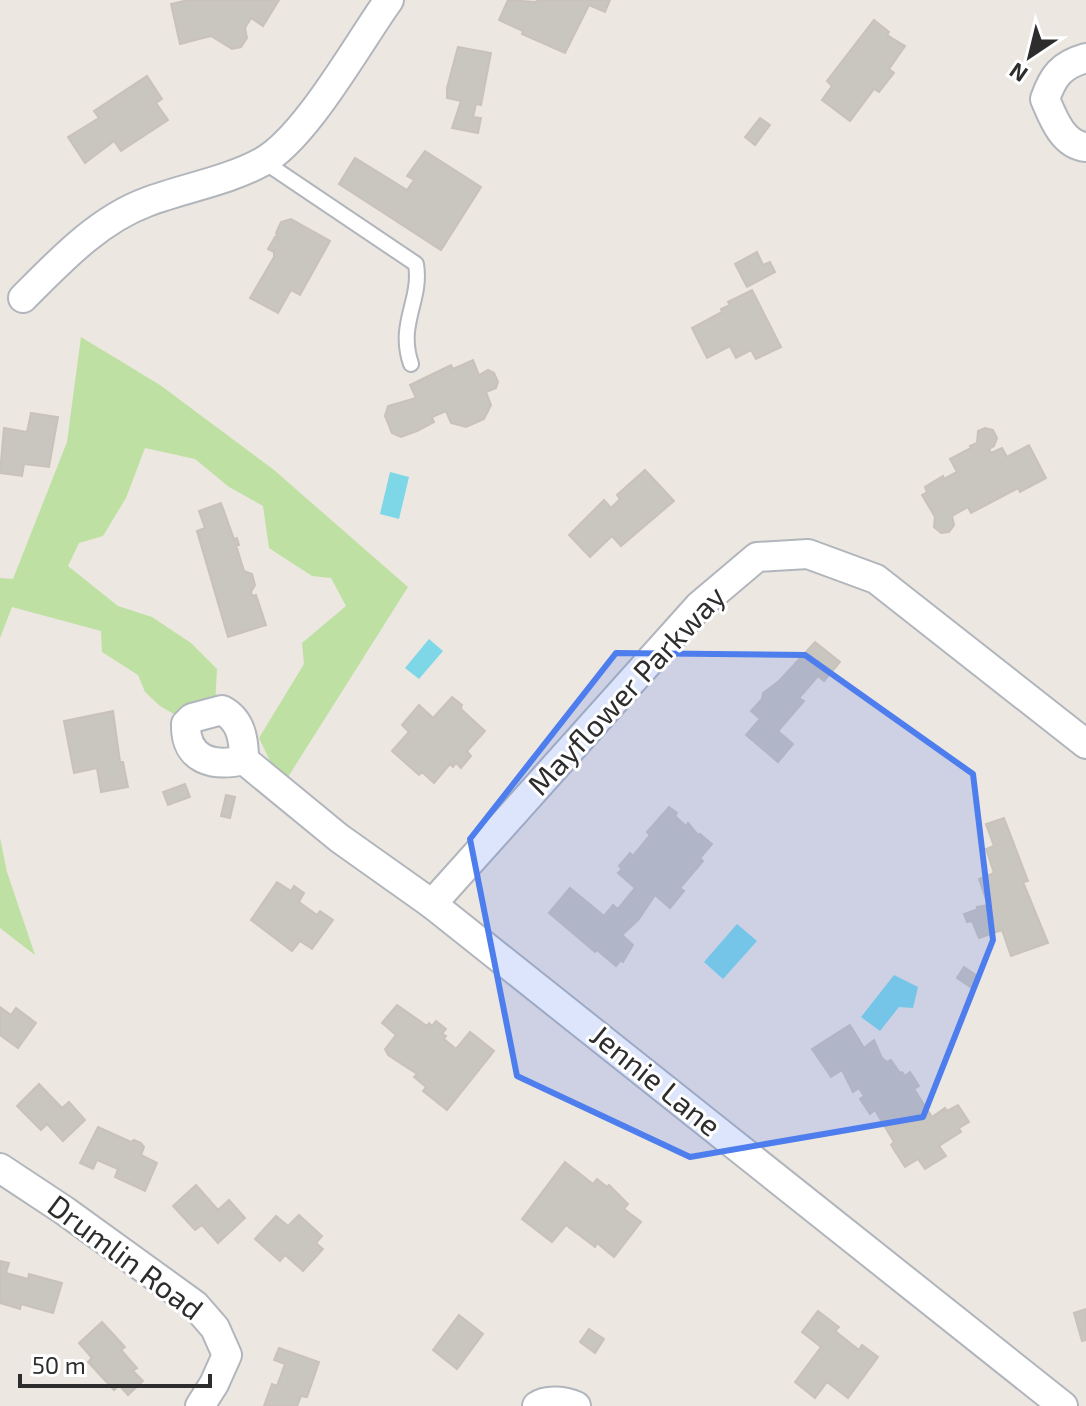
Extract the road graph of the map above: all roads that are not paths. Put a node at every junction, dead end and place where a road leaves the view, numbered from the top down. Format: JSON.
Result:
{"nodes":[{"id":1,"x":389,"y":0,"type":"edge"},
{"id":2,"x":1086,"y":58,"type":"edge"},
{"id":3,"x":1086,"y":147,"type":"edge"},
{"id":4,"x":263,"y":161,"type":"junction"},
{"id":5,"x":23,"y":298,"type":"dead end"},
{"id":6,"x":411,"y":364,"type":"dead end"},
{"id":7,"x":1086,"y":744,"type":"edge"},
{"id":8,"x":244,"y":760,"type":"dead end"},
{"id":9,"x":432,"y":904,"type":"junction"},
{"id":10,"x":0,"y":1168,"type":"edge"},
{"id":11,"x":200,"y":1406,"type":"edge"},
{"id":12,"x":537,"y":1406,"type":"edge"},
{"id":13,"x":576,"y":1406,"type":"edge"},
{"id":14,"x":1063,"y":1406,"type":"edge"}],
"edges":[{"from":1,"to":4,"type":"street"},
{"from":2,"to":3,"type":"street"},
{"from":4,"to":5,"type":"street"},
{"from":4,"to":6,"type":"lane"},
{"from":7,"to":9,"type":"street","name":"Mayflower Parkway"},
{"from":8,"to":9,"type":"street","name":"Jennie Lane"},
{"from":9,"to":14,"type":"street","name":"Jennie Lane"},
{"from":10,"to":11,"type":"street","name":"Drumlin Road"},
{"from":12,"to":13,"type":"street"}]}
